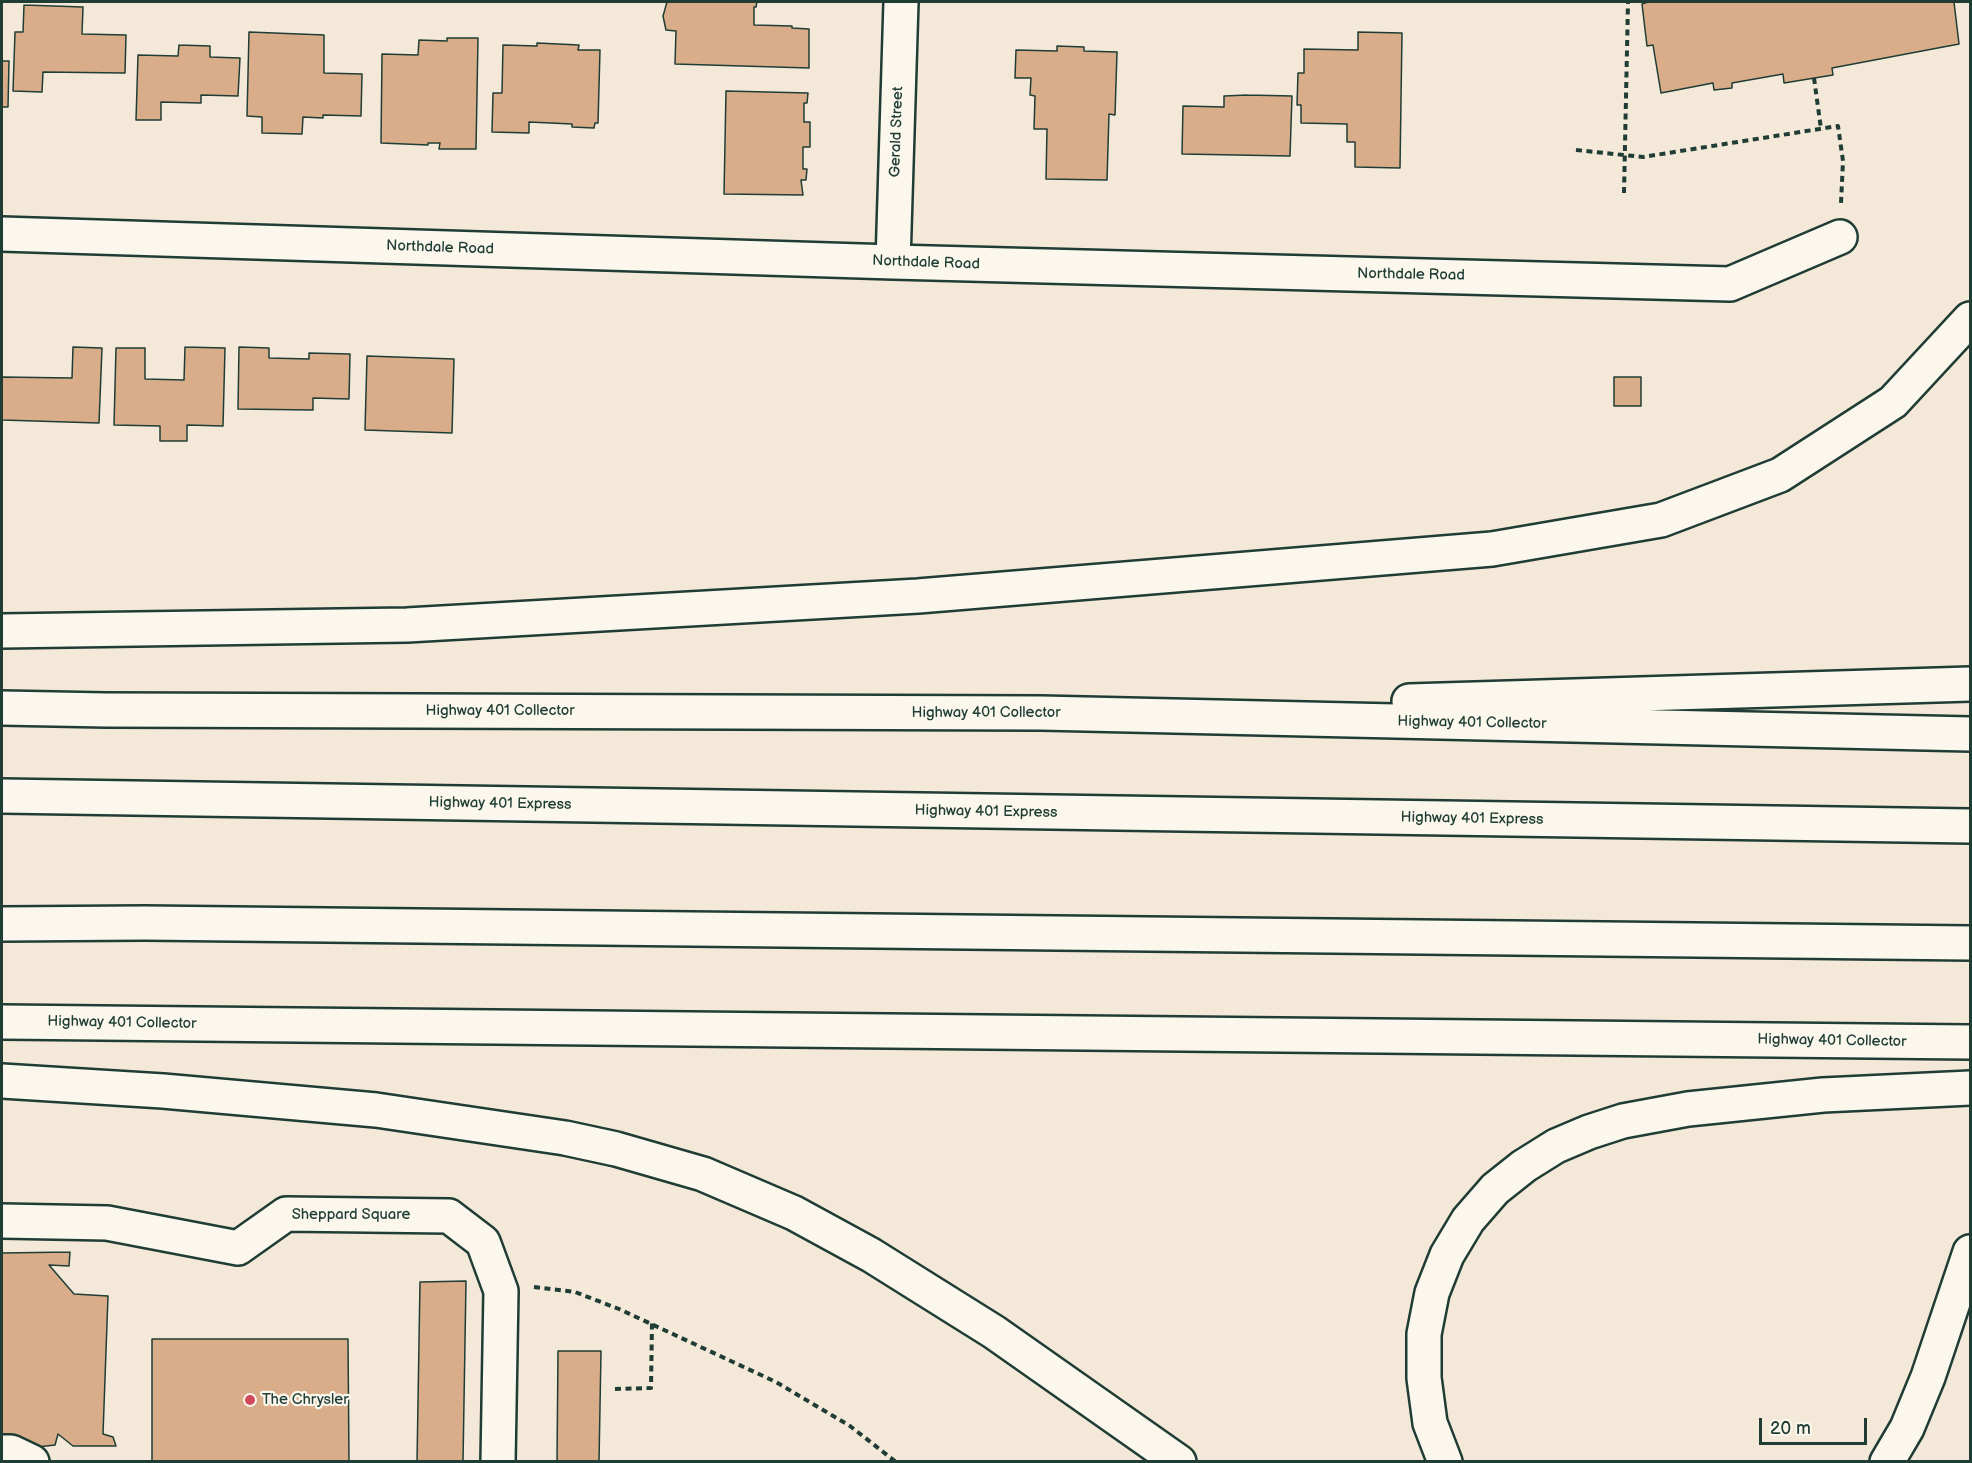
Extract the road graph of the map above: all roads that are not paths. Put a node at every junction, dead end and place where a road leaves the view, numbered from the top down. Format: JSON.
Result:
{"nodes":[{"id":1,"x":901,"y":2,"type":"edge"},
{"id":2,"x":2,"y":234,"type":"edge"},
{"id":3,"x":1840,"y":237,"type":"road end"},
{"id":4,"x":893,"y":262,"type":"junction"},
{"id":5,"x":1971,"y":320,"type":"edge"},
{"id":6,"x":2,"y":631,"type":"edge"},
{"id":7,"x":1957,"y":684,"type":"edge"},
{"id":8,"x":2,"y":708,"type":"edge"},
{"id":9,"x":1041,"y":713,"type":"junction"},
{"id":10,"x":1958,"y":735,"type":"edge"},
{"id":11,"x":2,"y":796,"type":"edge"},
{"id":12,"x":1971,"y":826,"type":"edge"},
{"id":13,"x":2,"y":924,"type":"edge"},
{"id":14,"x":1971,"y":944,"type":"edge"},
{"id":15,"x":2,"y":1022,"type":"edge"},
{"id":16,"x":1971,"y":1042,"type":"edge"},
{"id":17,"x":2,"y":1081,"type":"edge"},
{"id":18,"x":1971,"y":1088,"type":"edge"},
{"id":19,"x":2,"y":1221,"type":"edge"},
{"id":20,"x":1971,"y":1252,"type":"edge"},
{"id":21,"x":2,"y":1452,"type":"edge"},
{"id":22,"x":32,"y":1461,"type":"edge"},
{"id":23,"x":498,"y":1461,"type":"edge"},
{"id":24,"x":1179,"y":1461,"type":"edge"},
{"id":25,"x":1445,"y":1461,"type":"edge"},
{"id":26,"x":1887,"y":1461,"type":"edge"}],
"edges":[{"from":1,"to":4,"type":"main road","name":"Gerald Street"},
{"from":2,"to":4,"type":"main road","name":"Northdale Road"},
{"from":3,"to":4,"type":"main road","name":"Northdale Road"},
{"from":5,"to":6,"type":"main road"},
{"from":7,"to":9,"type":"main road"},
{"from":8,"to":9,"type":"main road","name":"Highway 401 Collector"},
{"from":9,"to":10,"type":"main road","name":"Highway 401 Collector"},
{"from":11,"to":12,"type":"main road","name":"Highway 401 Express"},
{"from":13,"to":14,"type":"main road"},
{"from":15,"to":16,"type":"main road","name":"Highway 401 Collector"},
{"from":17,"to":24,"type":"main road"},
{"from":18,"to":25,"type":"main road"},
{"from":19,"to":23,"type":"main road","name":"Sheppard Square"},
{"from":20,"to":26,"type":"main road"},
{"from":21,"to":22,"type":"main road"}]}
